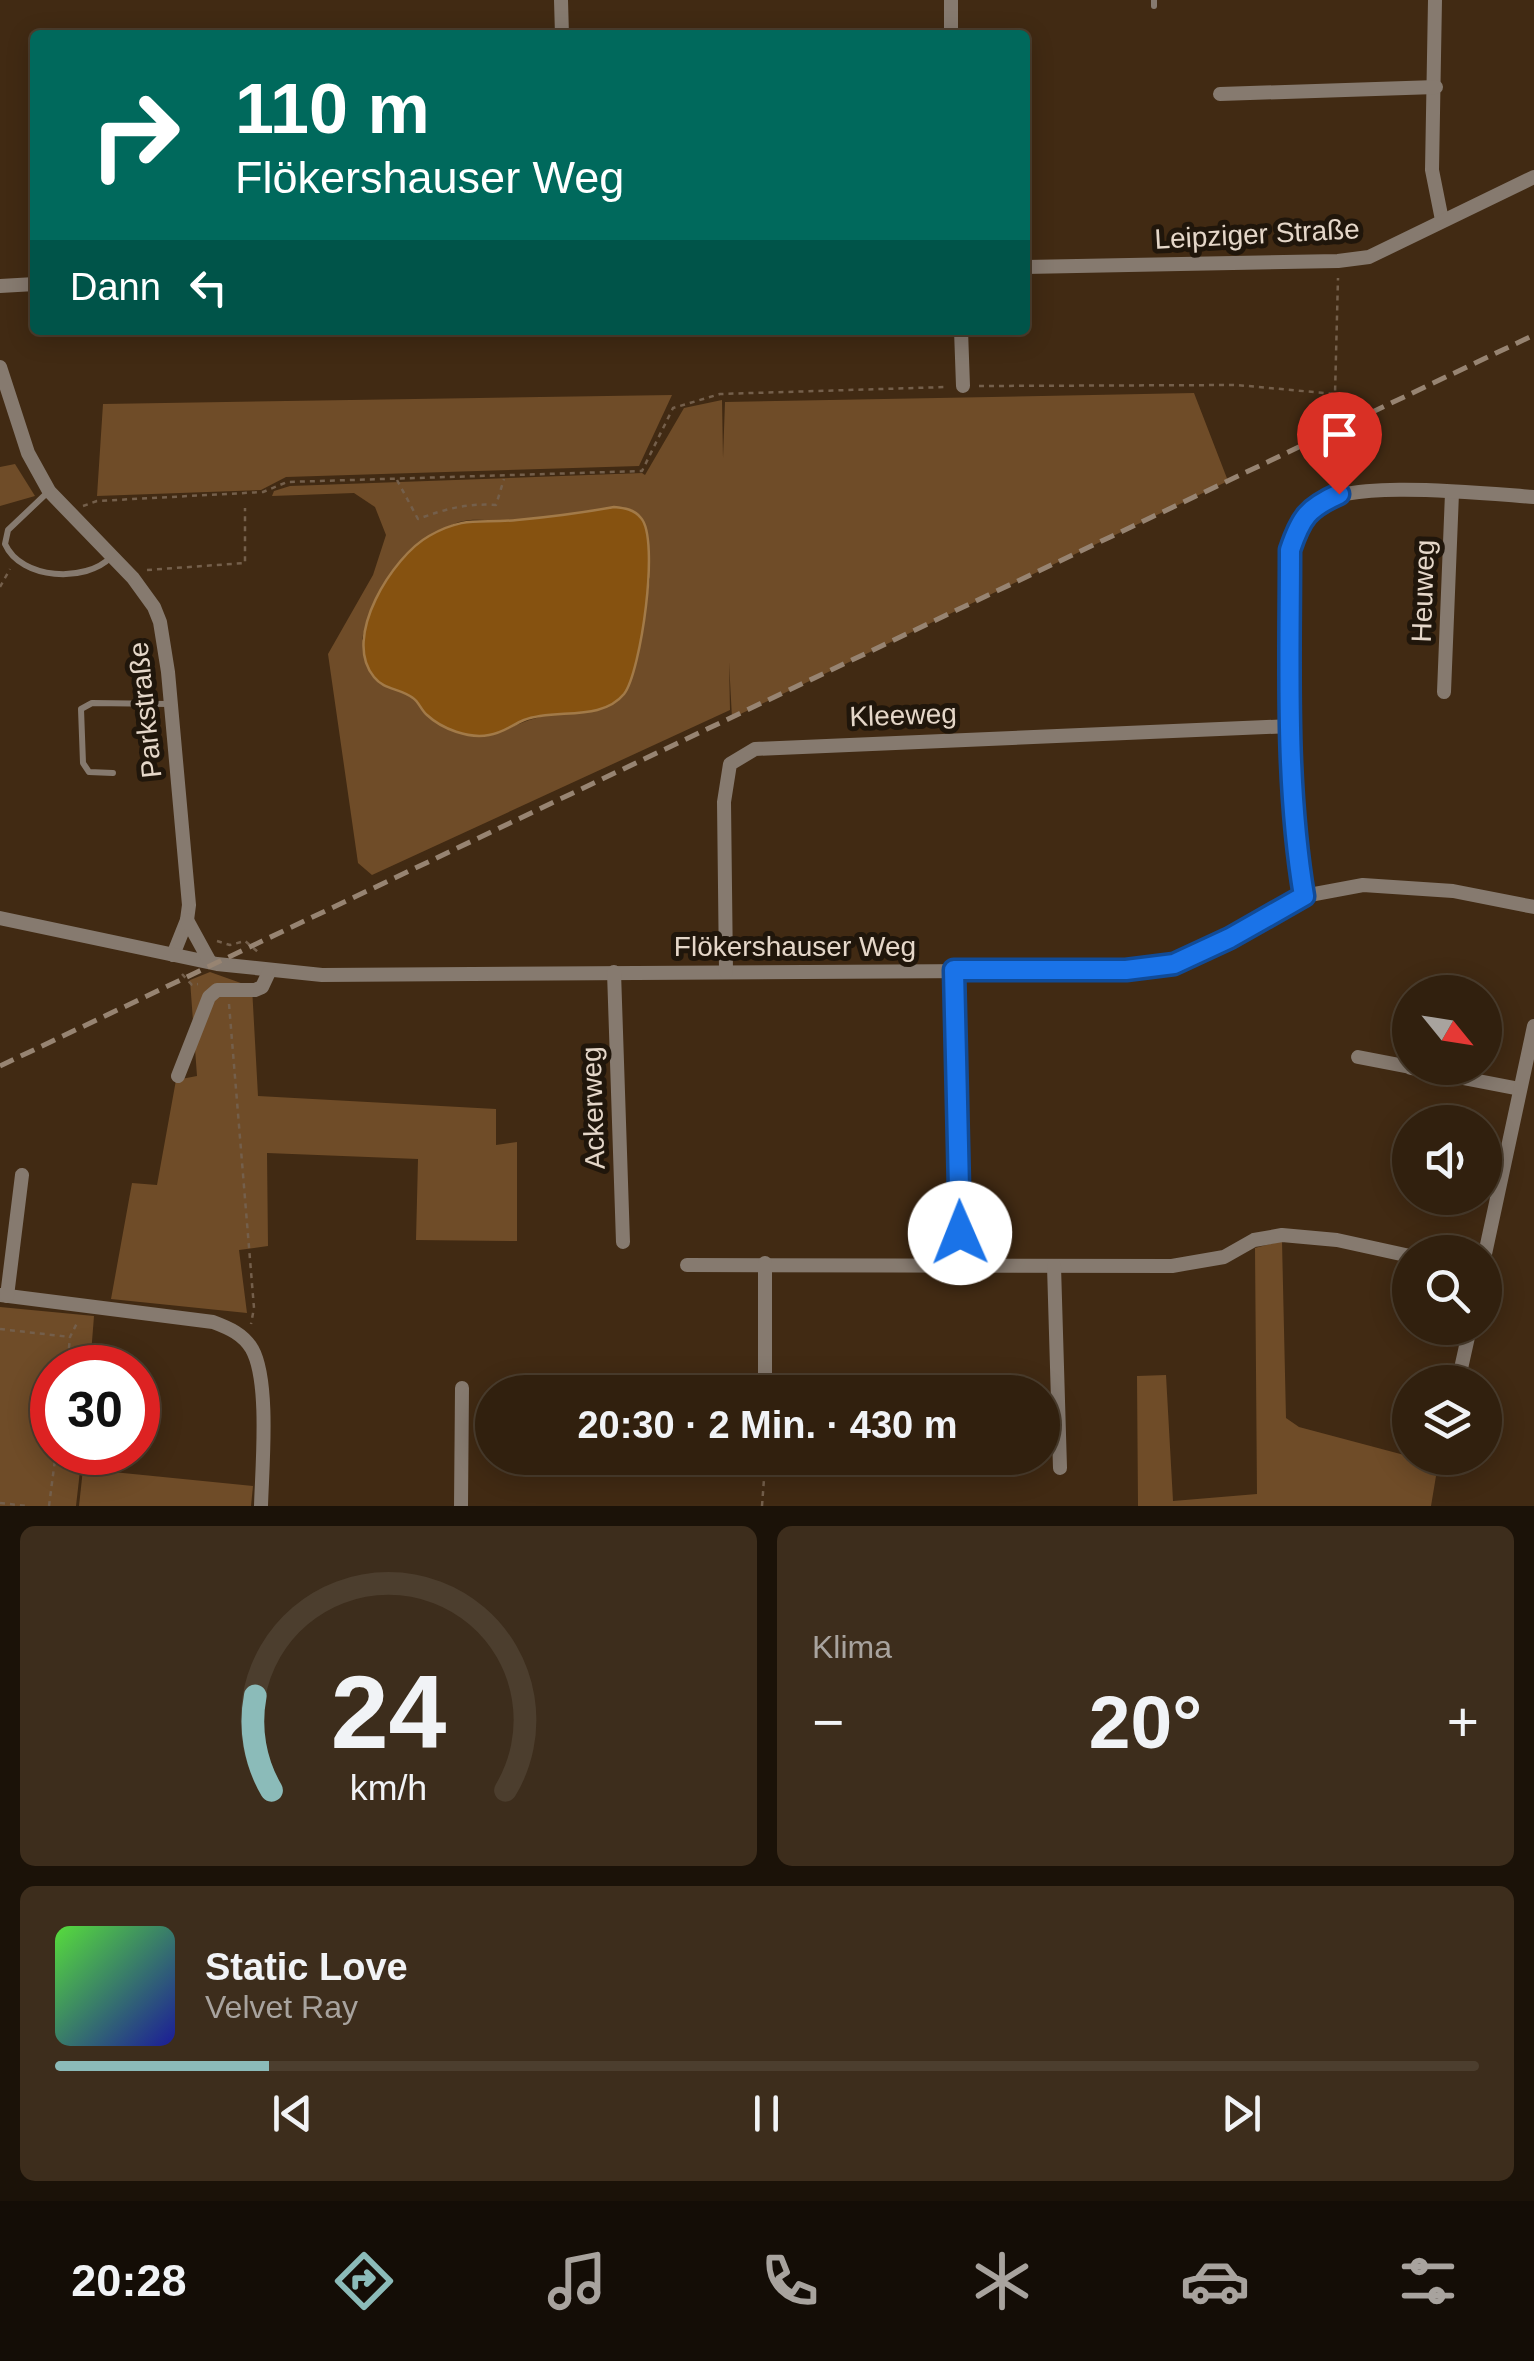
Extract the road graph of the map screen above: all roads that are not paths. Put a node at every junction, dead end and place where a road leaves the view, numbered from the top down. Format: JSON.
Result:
{"nodes":[{"id":1,"x":561,"y":0,"type":"edge"},
{"id":2,"x":951,"y":0,"type":"edge"},
{"id":3,"x":1435,"y":0,"type":"edge"},
{"id":4,"x":562,"y":30,"type":"edge"},
{"id":5,"x":952,"y":30,"type":"edge"},
{"id":6,"x":1436,"y":87,"type":"junction"},
{"id":7,"x":1220,"y":94,"type":"dead end"},
{"id":8,"x":1534,"y":177,"type":"edge"},
{"id":9,"x":1442,"y":220,"type":"junction"},
{"id":10,"x":1030,"y":267,"type":"edge"},
{"id":11,"x":30,"y":284,"type":"edge"},
{"id":12,"x":0,"y":286,"type":"edge"},
{"id":13,"x":960,"y":335,"type":"edge"},
{"id":14,"x":0,"y":367,"type":"edge"},
{"id":15,"x":963,"y":386,"type":"road end"},
{"id":16,"x":49,"y":491,"type":"junction"},
{"id":17,"x":1452,"y":492,"type":"junction"},
{"id":18,"x":1534,"y":497,"type":"edge"},
{"id":19,"x":112,"y":556,"type":"junction"},
{"id":20,"x":1444,"y":692,"type":"dead end"},
{"id":21,"x":171,"y":704,"type":"junction"},
{"id":22,"x":1291,"y":726,"type":"junction"},
{"id":23,"x":112,"y":773,"type":"dead end"},
{"id":24,"x":1304,"y":896,"type":"junction"},
{"id":25,"x":1534,"y":907,"type":"edge"},
{"id":26,"x":0,"y":918,"type":"edge"},
{"id":27,"x":188,"y":920,"type":"junction"},
{"id":28,"x":173,"y":954,"type":"junction"},
{"id":29,"x":213,"y":963,"type":"junction"},
{"id":30,"x":954,"y":970,"type":"junction"},
{"id":31,"x":269,"y":972,"type":"junction"},
{"id":32,"x":614,"y":972,"type":"junction"},
{"id":33,"x":726,"y":972,"type":"junction"},
{"id":34,"x":1534,"y":1026,"type":"edge"},
{"id":35,"x":1358,"y":1057,"type":"dead end"},
{"id":36,"x":1392,"y":1064,"type":"edge"},
{"id":37,"x":178,"y":1076,"type":"dead end"},
{"id":38,"x":1500,"y":1085,"type":"edge"},
{"id":39,"x":1520,"y":1089,"type":"junction"},
{"id":40,"x":22,"y":1175,"type":"dead end"},
{"id":41,"x":1489,"y":1235,"type":"edge"},
{"id":42,"x":623,"y":1242,"type":"dead end"},
{"id":43,"x":1392,"y":1252,"type":"edge"},
{"id":44,"x":766,"y":1263,"type":"junction"},
{"id":45,"x":687,"y":1265,"type":"dead end"},
{"id":46,"x":960,"y":1265,"type":"junction"},
{"id":47,"x":1054,"y":1266,"type":"junction"},
{"id":48,"x":4,"y":1296,"type":"edge"},
{"id":49,"x":765,"y":1375,"type":"edge"},
{"id":50,"x":1057,"y":1375,"type":"edge"},
{"id":51,"x":462,"y":1388,"type":"dead end"},
{"id":52,"x":261,"y":1506,"type":"edge"},
{"id":53,"x":462,"y":1506,"type":"edge"}],
"edges":[{"from":1,"to":4,"type":"street"},
{"from":2,"to":5,"type":"street"},
{"from":3,"to":6,"type":"street"},
{"from":6,"to":7,"type":"street"},
{"from":6,"to":9,"type":"street"},
{"from":8,"to":9,"type":"street","name":"Leipziger Straße"},
{"from":9,"to":10,"type":"street","name":"Leipziger Straße"},
{"from":11,"to":12,"type":"street"},
{"from":13,"to":15,"type":"street"},
{"from":14,"to":16,"type":"street","name":"Parkstraße"},
{"from":16,"to":19,"type":"street","name":"Parkstraße"},
{"from":16,"to":19,"type":"lane"},
{"from":17,"to":18,"type":"street"},
{"from":17,"to":20,"type":"street","name":"Heuweg"},
{"from":17,"to":22,"type":"street"},
{"from":19,"to":21,"type":"street","name":"Parkstraße"},
{"from":21,"to":23,"type":"lane"},
{"from":21,"to":27,"type":"street","name":"Parkstraße"},
{"from":22,"to":24,"type":"street"},
{"from":22,"to":33,"type":"street","name":"Kleeweg"},
{"from":24,"to":25,"type":"street","name":"Flökershauser Weg"},
{"from":24,"to":30,"type":"street","name":"Flökershauser Weg"},
{"from":26,"to":28,"type":"street","name":"Flökershauser Weg"},
{"from":27,"to":28,"type":"street","name":"Parkstraße"},
{"from":27,"to":29,"type":"street","name":"Parkstraße"},
{"from":28,"to":29,"type":"street","name":"Flökershauser Weg"},
{"from":29,"to":31,"type":"street","name":"Flökershauser Weg"},
{"from":30,"to":33,"type":"street","name":"Flökershauser Weg"},
{"from":30,"to":46,"type":"street"},
{"from":31,"to":32,"type":"street","name":"Flökershauser Weg"},
{"from":31,"to":37,"type":"street"},
{"from":32,"to":33,"type":"street","name":"Flökershauser Weg"},
{"from":32,"to":42,"type":"street","name":"Ackerweg"},
{"from":34,"to":39,"type":"street"},
{"from":35,"to":36,"type":"street"},
{"from":38,"to":39,"type":"street"},
{"from":39,"to":41,"type":"street"},
{"from":40,"to":48,"type":"street"},
{"from":43,"to":47,"type":"street"},
{"from":44,"to":45,"type":"street"},
{"from":44,"to":46,"type":"street"},
{"from":44,"to":49,"type":"street"},
{"from":46,"to":47,"type":"street"},
{"from":47,"to":50,"type":"street"},
{"from":48,"to":52,"type":"street"},
{"from":51,"to":53,"type":"street"}]}
